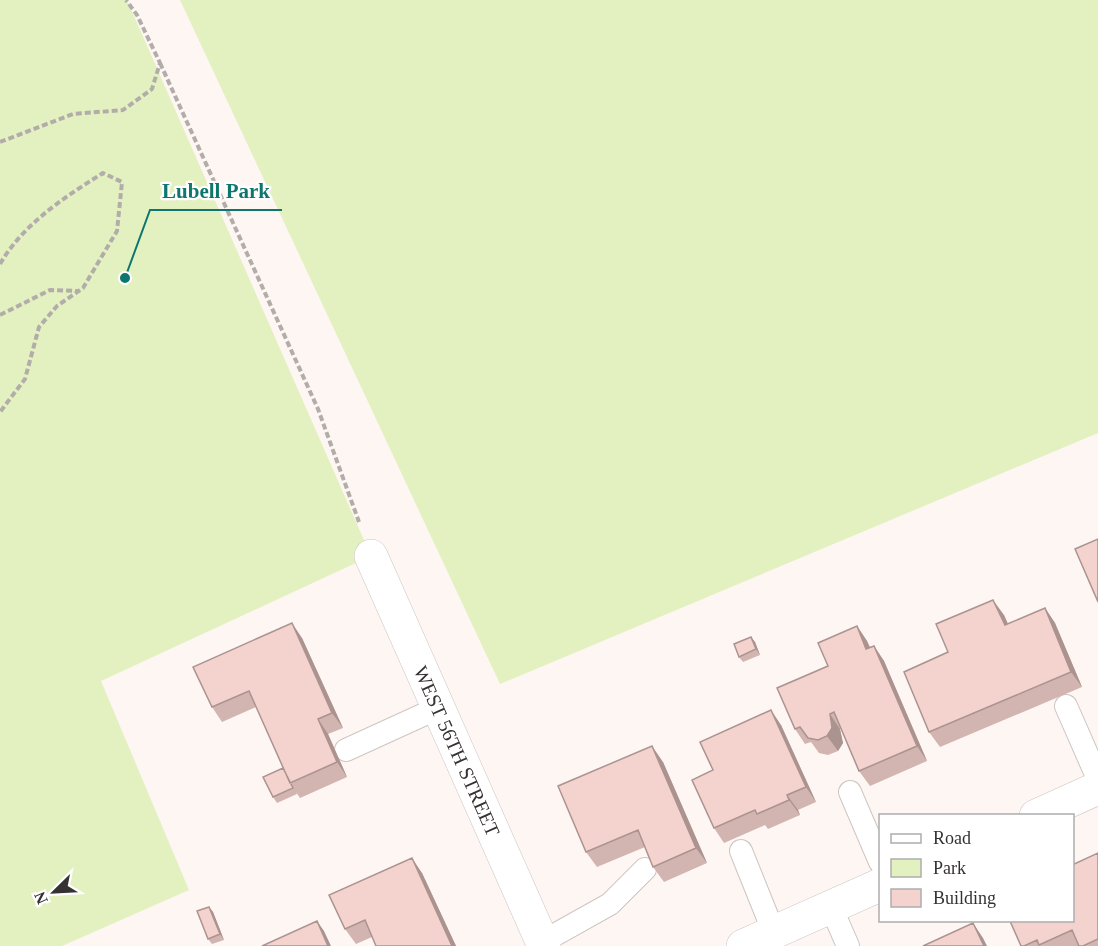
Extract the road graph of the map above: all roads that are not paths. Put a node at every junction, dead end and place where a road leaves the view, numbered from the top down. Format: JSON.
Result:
{"nodes":[{"id":1,"x":371,"y":556,"type":"road end"},
{"id":2,"x":1066,"y":706,"type":"dead end"},
{"id":3,"x":438,"y":708,"type":"junction"},
{"id":4,"x":346,"y":750,"type":"dead end"},
{"id":5,"x":1098,"y":779,"type":"edge"},
{"id":6,"x":1098,"y":788,"type":"edge"},
{"id":7,"x":850,"y":792,"type":"dead end"},
{"id":8,"x":1040,"y":814,"type":"edge"},
{"id":9,"x":741,"y":851,"type":"dead end"},
{"id":10,"x":879,"y":860,"type":"edge"},
{"id":11,"x":645,"y":869,"type":"edge"},
{"id":12,"x":879,"y":885,"type":"edge"},
{"id":13,"x":831,"y":907,"type":"junction"},
{"id":14,"x":774,"y":933,"type":"junction"},
{"id":15,"x":543,"y":944,"type":"edge"},
{"id":16,"x":743,"y":946,"type":"edge"},
{"id":17,"x":848,"y":946,"type":"edge"}],
"edges":[{"from":1,"to":3,"type":"street","name":"WEST 56TH STREET"},
{"from":2,"to":5,"type":"lane"},
{"from":3,"to":4,"type":"lane"},
{"from":3,"to":15,"type":"street","name":"WEST 56TH STREET"},
{"from":6,"to":8,"type":"street"},
{"from":7,"to":10,"type":"lane"},
{"from":9,"to":14,"type":"lane"},
{"from":11,"to":15,"type":"lane"},
{"from":12,"to":13,"type":"street"},
{"from":13,"to":14,"type":"street"},
{"from":13,"to":17,"type":"lane"},
{"from":14,"to":16,"type":"street"}]}
